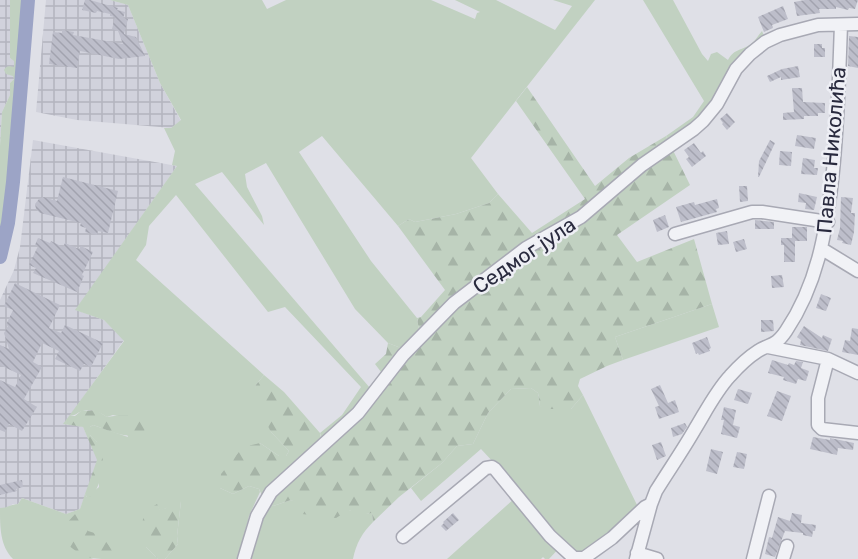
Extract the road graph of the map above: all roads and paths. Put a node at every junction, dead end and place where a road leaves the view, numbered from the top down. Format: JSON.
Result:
{"nodes":[{"id":1,"x":858,"y":24,"type":"edge"},
{"id":2,"x":841,"y":25,"type":"junction"},
{"id":3,"x":828,"y":222,"type":"junction"},
{"id":4,"x":675,"y":234,"type":"dead end"},
{"id":5,"x":822,"y":249,"type":"junction"},
{"id":6,"x":858,"y":271,"type":"edge"},
{"id":7,"x":768,"y":348,"type":"junction"},
{"id":8,"x":828,"y":359,"type":"junction"},
{"id":9,"x":858,"y":374,"type":"edge"},
{"id":10,"x":858,"y":433,"type":"edge"},
{"id":11,"x":769,"y":496,"type":"dead end"},
{"id":12,"x":651,"y":504,"type":"junction"},
{"id":13,"x":403,"y":537,"type":"dead end"},
{"id":14,"x":787,"y":546,"type":"dead end"},
{"id":15,"x":636,"y":556,"type":"edge"},
{"id":16,"x":244,"y":559,"type":"edge"},
{"id":17,"x":657,"y":559,"type":"edge"},
{"id":18,"x":753,"y":559,"type":"edge"},
{"id":19,"x":783,"y":559,"type":"edge"}],
"edges":[{"from":1,"to":2,"type":"street","name":"Седмог јула"},
{"from":2,"to":3,"type":"street","name":"Павла Николића"},
{"from":2,"to":16,"type":"street","name":"Седмог јула"},
{"from":3,"to":4,"type":"street"},
{"from":3,"to":5,"type":"street","name":"Павла Николића"},
{"from":5,"to":6,"type":"street"},
{"from":5,"to":7,"type":"street","name":"Павла Николића"},
{"from":7,"to":8,"type":"street"},
{"from":7,"to":12,"type":"street","name":"Павла Николића"},
{"from":8,"to":9,"type":"street"},
{"from":8,"to":10,"type":"street"},
{"from":11,"to":18,"type":"street"},
{"from":12,"to":13,"type":"street","name":"Павла Николића"},
{"from":12,"to":15,"type":"street","name":"Павла Николића"},
{"from":14,"to":19,"type":"street"},
{"from":15,"to":17,"type":"street"}]}
